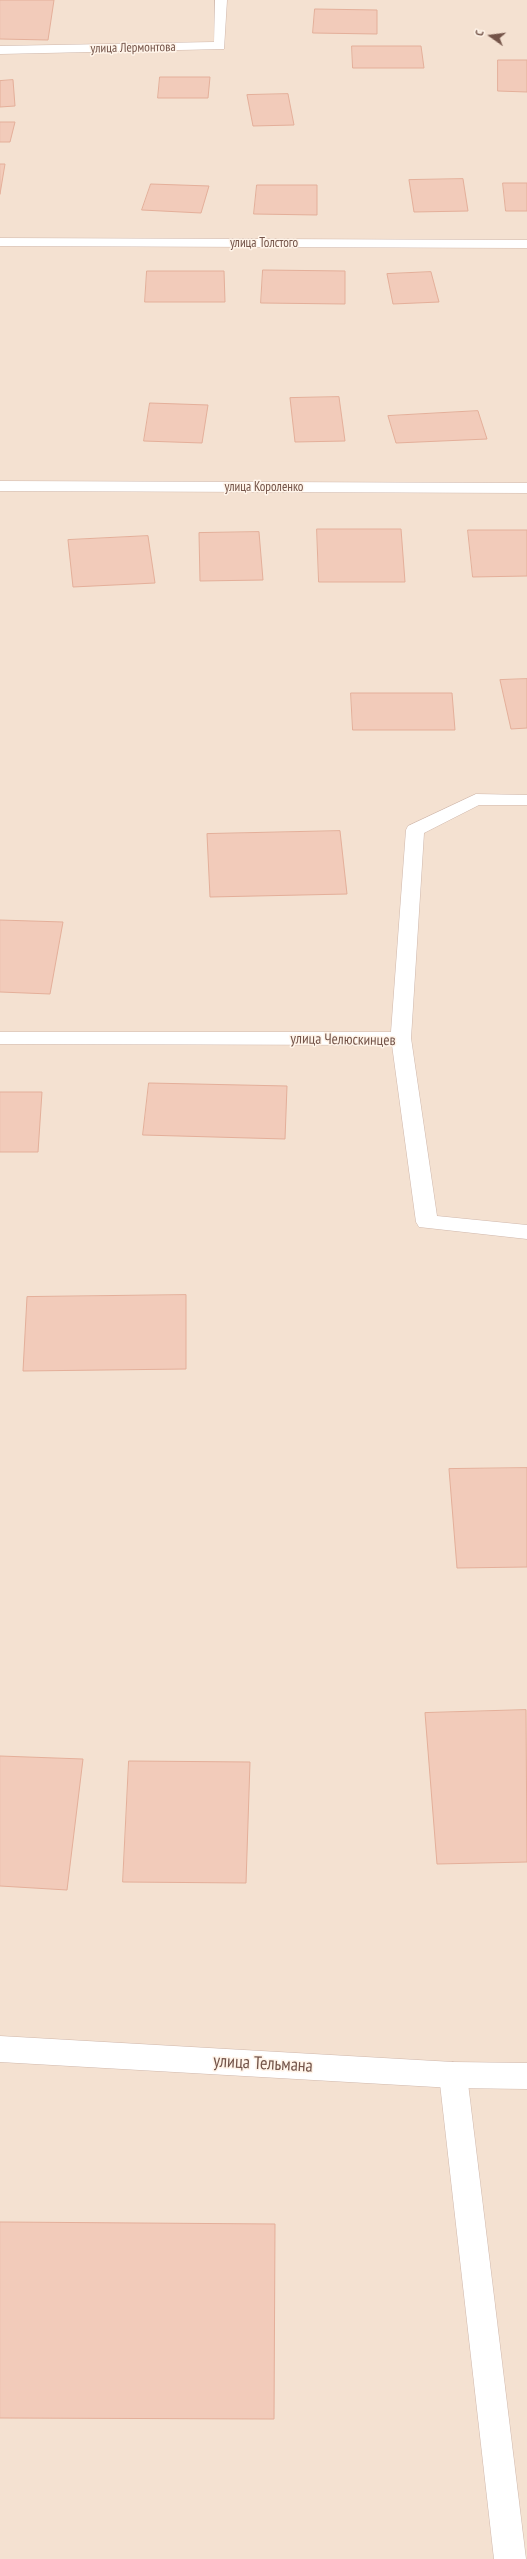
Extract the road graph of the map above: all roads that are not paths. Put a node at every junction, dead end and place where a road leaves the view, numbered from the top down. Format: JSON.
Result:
{"nodes":[{"id":1,"x":221,"y":0,"type":"edge"},
{"id":2,"x":0,"y":50,"type":"edge"},
{"id":3,"x":0,"y":242,"type":"edge"},
{"id":4,"x":527,"y":244,"type":"edge"},
{"id":5,"x":0,"y":486,"type":"edge"},
{"id":6,"x":527,"y":488,"type":"edge"},
{"id":7,"x":527,"y":800,"type":"edge"},
{"id":8,"x":0,"y":1038,"type":"edge"},
{"id":9,"x":401,"y":1038,"type":"junction"},
{"id":10,"x":527,"y":1232,"type":"edge"},
{"id":11,"x":0,"y":2050,"type":"edge"},
{"id":12,"x":454,"y":2075,"type":"junction"},
{"id":13,"x":527,"y":2076,"type":"edge"},
{"id":14,"x":510,"y":2559,"type":"edge"}],
"edges":[{"from":1,"to":2,"type":"street","name":"улица Лермонтова"},
{"from":3,"to":4,"type":"street","name":"улица Толстого"},
{"from":5,"to":6,"type":"street","name":"улица Короленко"},
{"from":7,"to":9,"type":"street"},
{"from":8,"to":9,"type":"street","name":"улица Челюскинцев"},
{"from":9,"to":10,"type":"street","name":"улица Челюскинцев"},
{"from":11,"to":12,"type":"street","name":"улица Тельмана"},
{"from":12,"to":13,"type":"street","name":"улица Тельмана"},
{"from":12,"to":14,"type":"street"}]}
